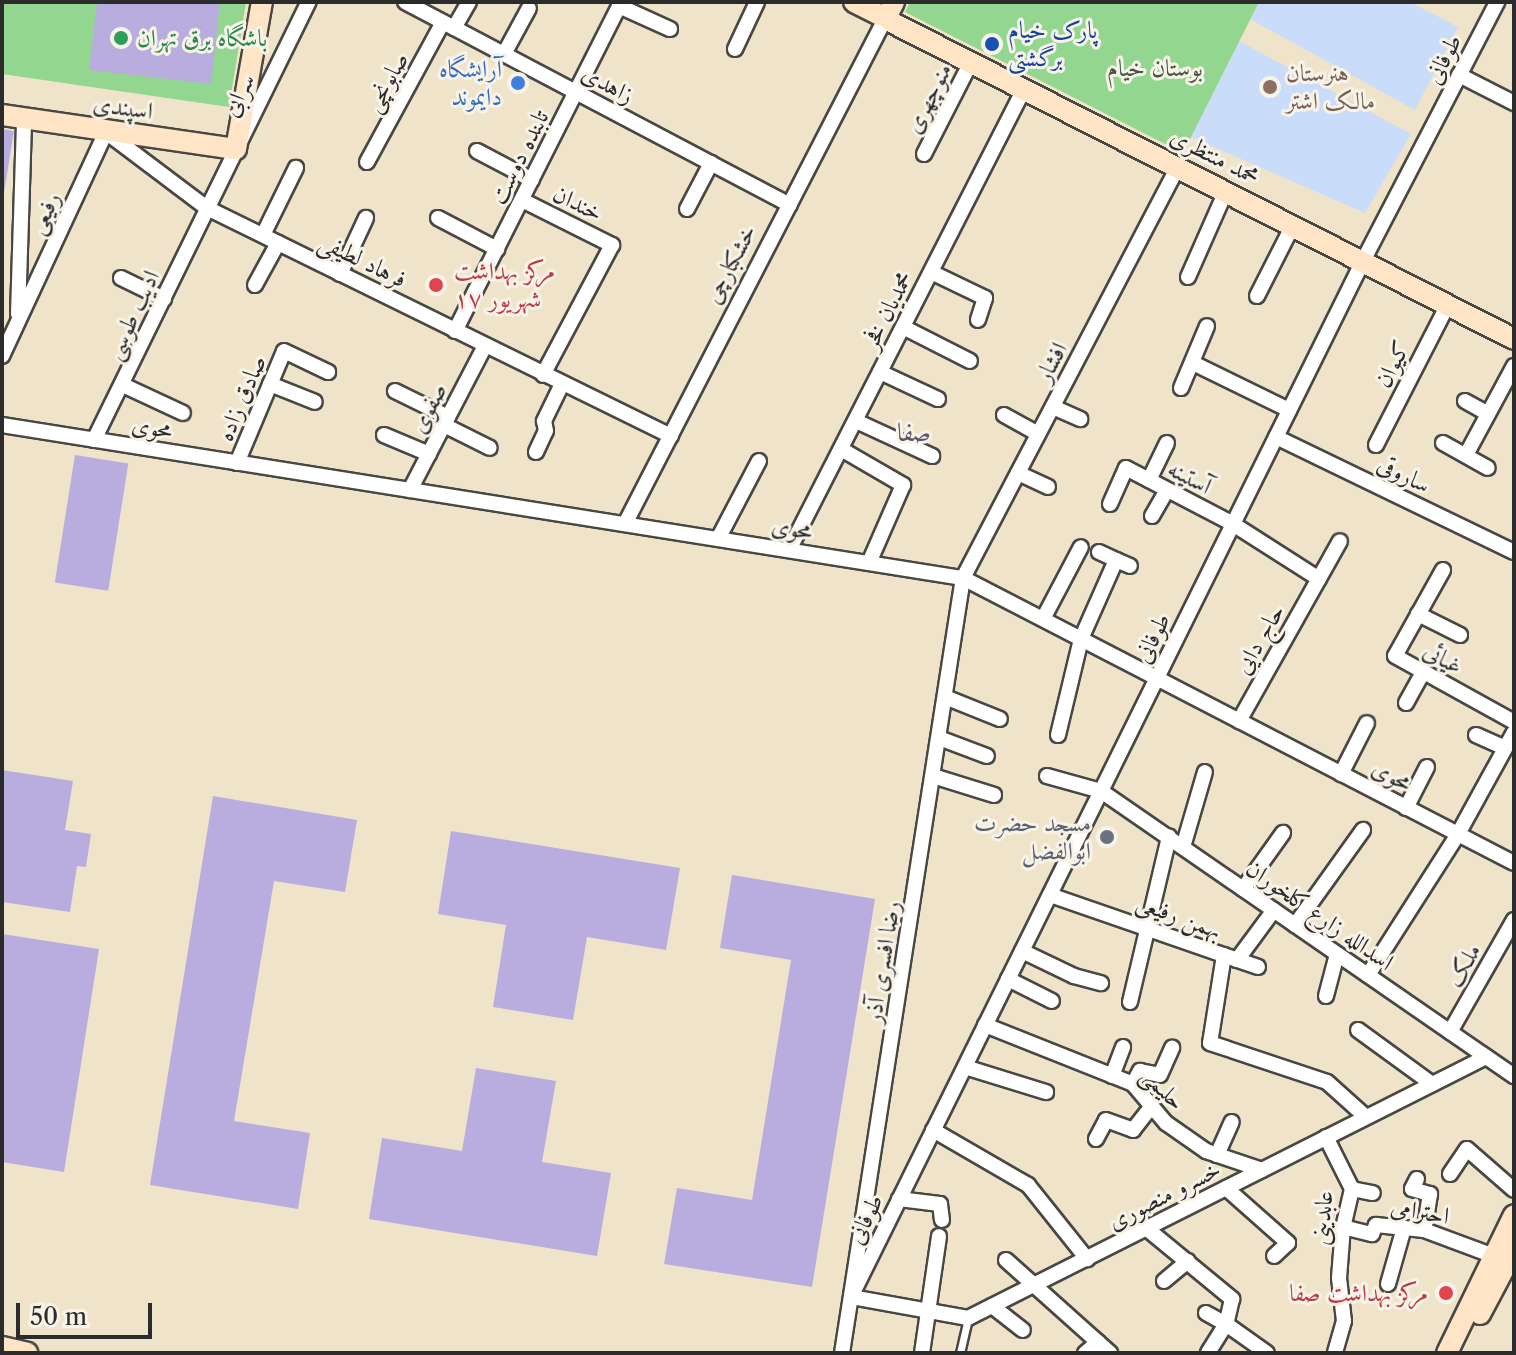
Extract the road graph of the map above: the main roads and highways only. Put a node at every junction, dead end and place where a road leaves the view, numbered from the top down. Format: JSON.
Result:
{"nodes":[{"id":1,"x":262,"y":2,"type":"edge"},
{"id":2,"x":854,"y":2,"type":"edge"},
{"id":3,"x":887,"y":15,"type":"edge"},
{"id":4,"x":2,"y":115,"type":"edge"},
{"id":5,"x":1514,"y":339,"type":"edge"},
{"id":6,"x":1514,"y":1215,"type":"edge"},
{"id":7,"x":1507,"y":1260,"type":"edge"},
{"id":8,"x":2,"y":1347,"type":"edge"},
{"id":9,"x":1454,"y":1352,"type":"edge"},
{"id":10,"x":27,"y":1353,"type":"edge"}],
"edges":[{"from":1,"to":4,"type":"main road","name":"اسپندی"},
{"from":2,"to":3,"type":"main road","name":"محمد منتظری"},
{"from":3,"to":5,"type":"main road","name":"محمد منتظری"},
{"from":6,"to":7,"type":"main road"},
{"from":7,"to":9,"type":"main road"},
{"from":8,"to":10,"type":"main road"}]}
